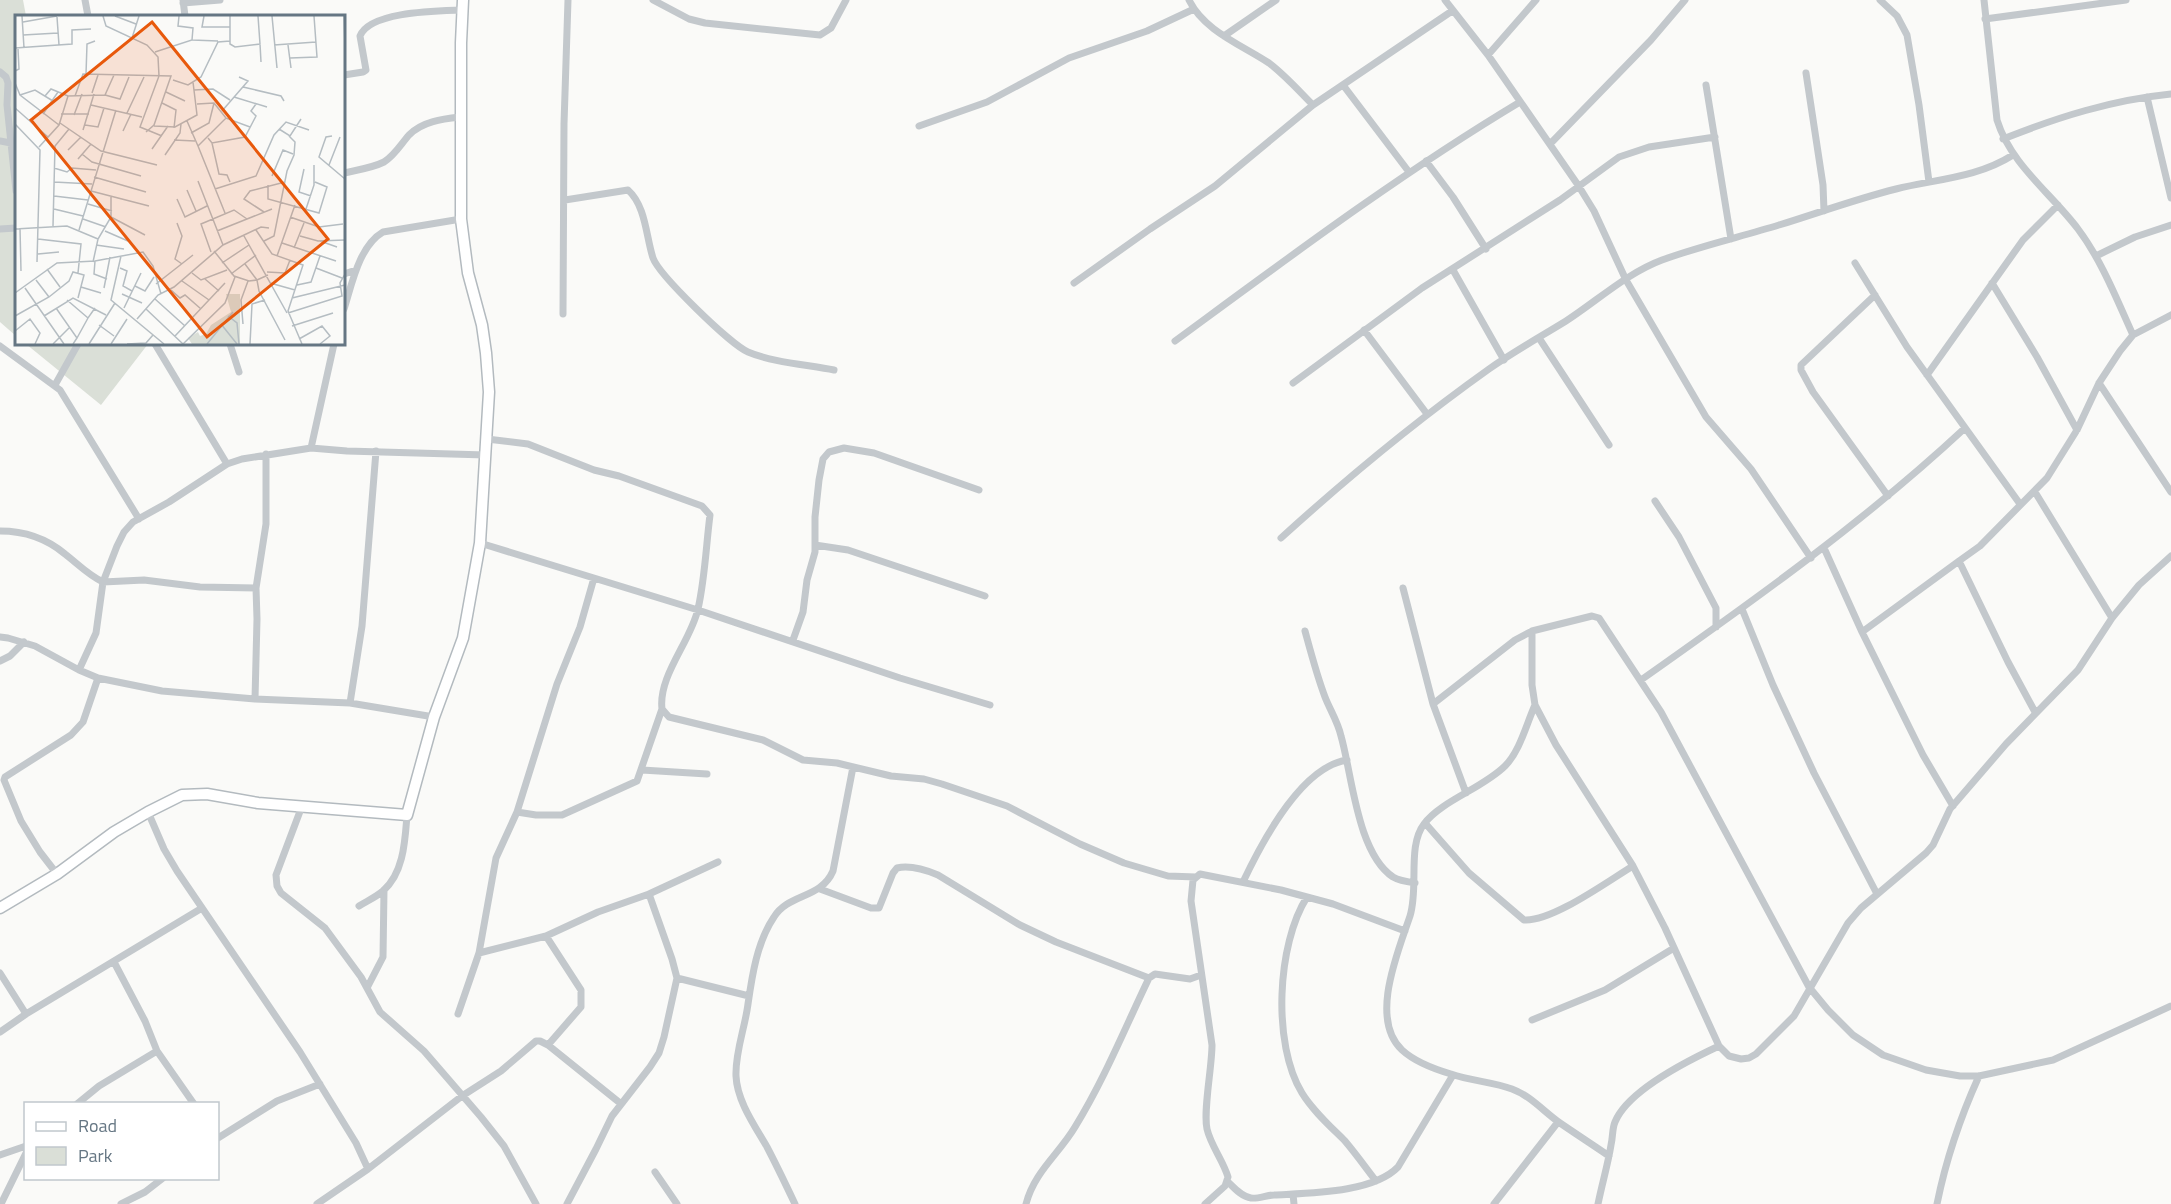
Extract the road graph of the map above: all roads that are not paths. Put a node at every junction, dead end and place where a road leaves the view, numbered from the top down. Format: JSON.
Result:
{"nodes":[{"id":1,"x":85,"y":0,"type":"edge"},
{"id":2,"x":220,"y":0,"type":"edge"},
{"id":3,"x":568,"y":0,"type":"edge"},
{"id":4,"x":653,"y":0,"type":"edge"},
{"id":5,"x":846,"y":0,"type":"edge"},
{"id":6,"x":1189,"y":0,"type":"edge"},
{"id":7,"x":1276,"y":0,"type":"edge"},
{"id":8,"x":1445,"y":0,"type":"edge"},
{"id":9,"x":1536,"y":0,"type":"edge"},
{"id":10,"x":1685,"y":0,"type":"edge"},
{"id":11,"x":1880,"y":0,"type":"edge"},
{"id":12,"x":1984,"y":0,"type":"edge"},
{"id":13,"x":2126,"y":0,"type":"edge"},
{"id":14,"x":183,"y":2,"type":"edge"},
{"id":15,"x":463,"y":5,"type":"edge"},
{"id":16,"x":1194,"y":9,"type":"junction"},
{"id":17,"x":1452,"y":11,"type":"junction"},
{"id":18,"x":88,"y":15,"type":"edge"},
{"id":19,"x":1986,"y":19,"type":"junction"},
{"id":20,"x":1224,"y":36,"type":"junction"},
{"id":21,"x":1488,"y":55,"type":"junction"},
{"id":22,"x":0,"y":72,"type":"edge"},
{"id":23,"x":1806,"y":73,"type":"dead end"},
{"id":24,"x":345,"y":75,"type":"edge"},
{"id":25,"x":1343,"y":85,"type":"junction"},
{"id":26,"x":1706,"y":86,"type":"dead end"},
{"id":27,"x":2171,"y":94,"type":"edge"},
{"id":28,"x":2147,"y":97,"type":"junction"},
{"id":29,"x":1520,"y":102,"type":"junction"},
{"id":30,"x":1313,"y":105,"type":"junction"},
{"id":31,"x":461,"y":117,"type":"junction"},
{"id":32,"x":919,"y":126,"type":"dead end"},
{"id":33,"x":1714,"y":137,"type":"junction"},
{"id":34,"x":2003,"y":139,"type":"junction"},
{"id":35,"x":0,"y":141,"type":"edge"},
{"id":36,"x":11,"y":143,"type":"junction"},
{"id":37,"x":1550,"y":144,"type":"junction"},
{"id":38,"x":2013,"y":155,"type":"junction"},
{"id":39,"x":1426,"y":161,"type":"junction"},
{"id":40,"x":1409,"y":172,"type":"junction"},
{"id":41,"x":345,"y":173,"type":"edge"},
{"id":42,"x":15,"y":181,"type":"edge"},
{"id":43,"x":1929,"y":182,"type":"junction"},
{"id":44,"x":1578,"y":185,"type":"junction"},
{"id":45,"x":2171,"y":198,"type":"edge"},
{"id":46,"x":565,"y":200,"type":"junction"},
{"id":47,"x":2058,"y":205,"type":"junction"},
{"id":48,"x":1824,"y":211,"type":"junction"},
{"id":49,"x":461,"y":219,"type":"junction"},
{"id":50,"x":2171,"y":225,"type":"edge"},
{"id":51,"x":15,"y":228,"type":"edge"},
{"id":52,"x":0,"y":229,"type":"edge"},
{"id":53,"x":1731,"y":239,"type":"junction"},
{"id":54,"x":1486,"y":249,"type":"junction"},
{"id":55,"x":2096,"y":256,"type":"junction"},
{"id":56,"x":1855,"y":263,"type":"dead end"},
{"id":57,"x":356,"y":270,"type":"junction"},
{"id":58,"x":1453,"y":270,"type":"junction"},
{"id":59,"x":345,"y":274,"type":"edge"},
{"id":60,"x":1626,"y":280,"type":"junction"},
{"id":61,"x":1074,"y":283,"type":"dead end"},
{"id":62,"x":1992,"y":283,"type":"junction"},
{"id":63,"x":1875,"y":295,"type":"junction"},
{"id":64,"x":345,"y":306,"type":"edge"},
{"id":65,"x":563,"y":314,"type":"dead end"},
{"id":66,"x":2171,"y":315,"type":"edge"},
{"id":67,"x":1364,"y":330,"type":"junction"},
{"id":68,"x":2133,"y":336,"type":"junction"},
{"id":69,"x":1539,"y":338,"type":"junction"},
{"id":70,"x":1175,"y":341,"type":"dead end"},
{"id":71,"x":77,"y":345,"type":"edge"},
{"id":72,"x":156,"y":345,"type":"edge"},
{"id":73,"x":230,"y":345,"type":"edge"},
{"id":74,"x":334,"y":345,"type":"edge"},
{"id":75,"x":0,"y":346,"type":"edge"},
{"id":76,"x":1504,"y":360,"type":"junction"},
{"id":77,"x":834,"y":370,"type":"dead end"},
{"id":78,"x":239,"y":372,"type":"dead end"},
{"id":79,"x":1927,"y":375,"type":"junction"},
{"id":80,"x":1293,"y":383,"type":"dead end"},
{"id":81,"x":2099,"y":383,"type":"junction"},
{"id":82,"x":55,"y":385,"type":"junction"},
{"id":83,"x":1427,"y":414,"type":"junction"},
{"id":84,"x":1965,"y":428,"type":"junction"},
{"id":85,"x":2076,"y":429,"type":"junction"},
{"id":86,"x":487,"y":439,"type":"junction"},
{"id":87,"x":1609,"y":445,"type":"dead end"},
{"id":88,"x":311,"y":448,"type":"junction"},
{"id":89,"x":376,"y":452,"type":"junction"},
{"id":90,"x":266,"y":454,"type":"junction"},
{"id":91,"x":486,"y":455,"type":"junction"},
{"id":92,"x":227,"y":464,"type":"junction"},
{"id":93,"x":978,"y":490,"type":"dead end"},
{"id":94,"x":2035,"y":492,"type":"junction"},
{"id":95,"x":2171,"y":492,"type":"edge"},
{"id":96,"x":1888,"y":496,"type":"junction"},
{"id":97,"x":1655,"y":501,"type":"dead end"},
{"id":98,"x":2020,"y":504,"type":"junction"},
{"id":99,"x":139,"y":519,"type":"junction"},
{"id":100,"x":0,"y":531,"type":"edge"},
{"id":101,"x":1281,"y":538,"type":"dead end"},
{"id":102,"x":480,"y":543,"type":"junction"},
{"id":103,"x":815,"y":545,"type":"junction"},
{"id":104,"x":1824,"y":548,"type":"junction"},
{"id":105,"x":2171,"y":556,"type":"edge"},
{"id":106,"x":1811,"y":558,"type":"junction"},
{"id":107,"x":1959,"y":561,"type":"junction"},
{"id":108,"x":594,"y":578,"type":"junction"},
{"id":109,"x":103,"y":582,"type":"junction"},
{"id":110,"x":256,"y":588,"type":"junction"},
{"id":111,"x":1403,"y":588,"type":"dead end"},
{"id":112,"x":984,"y":596,"type":"dead end"},
{"id":113,"x":1716,"y":608,"type":"junction"},
{"id":114,"x":1742,"y":609,"type":"junction"},
{"id":115,"x":698,"y":610,"type":"junction"},
{"id":116,"x":1730,"y":618,"type":"junction"},
{"id":117,"x":2112,"y":618,"type":"junction"},
{"id":118,"x":1716,"y":627,"type":"junction"},
{"id":119,"x":1305,"y":631,"type":"dead end"},
{"id":120,"x":1532,"y":631,"type":"junction"},
{"id":121,"x":1862,"y":632,"type":"junction"},
{"id":122,"x":0,"y":637,"type":"edge"},
{"id":123,"x":793,"y":640,"type":"junction"},
{"id":124,"x":24,"y":642,"type":"junction"},
{"id":125,"x":0,"y":661,"type":"edge"},
{"id":126,"x":79,"y":670,"type":"junction"},
{"id":127,"x":98,"y":678,"type":"junction"},
{"id":128,"x":1641,"y":680,"type":"junction"},
{"id":129,"x":255,"y":699,"type":"junction"},
{"id":130,"x":350,"y":703,"type":"junction"},
{"id":131,"x":1433,"y":704,"type":"junction"},
{"id":132,"x":990,"y":705,"type":"dead end"},
{"id":133,"x":1535,"y":705,"type":"junction"},
{"id":134,"x":662,"y":710,"type":"junction"},
{"id":135,"x":2035,"y":712,"type":"junction"},
{"id":136,"x":434,"y":717,"type":"junction"},
{"id":137,"x":1347,"y":760,"type":"junction"},
{"id":138,"x":853,"y":767,"type":"junction"},
{"id":139,"x":642,"y":770,"type":"junction"},
{"id":140,"x":707,"y":774,"type":"dead end"},
{"id":141,"x":1466,"y":793,"type":"junction"},
{"id":142,"x":302,"y":806,"type":"junction"},
{"id":143,"x":1953,"y":806,"type":"junction"},
{"id":144,"x":148,"y":812,"type":"junction"},
{"id":145,"x":517,"y":812,"type":"junction"},
{"id":146,"x":407,"y":815,"type":"junction"},
{"id":147,"x":1425,"y":823,"type":"junction"},
{"id":148,"x":718,"y":862,"type":"dead end"},
{"id":149,"x":1633,"y":866,"type":"junction"},
{"id":150,"x":57,"y":874,"type":"junction"},
{"id":151,"x":1196,"y":877,"type":"junction"},
{"id":152,"x":1243,"y":882,"type":"junction"},
{"id":153,"x":1415,"y":883,"type":"junction"},
{"id":154,"x":820,"y":889,"type":"junction"},
{"id":155,"x":384,"y":890,"type":"junction"},
{"id":156,"x":650,"y":894,"type":"junction"},
{"id":157,"x":1877,"y":894,"type":"junction"},
{"id":158,"x":1307,"y":897,"type":"junction"},
{"id":159,"x":359,"y":906,"type":"dead end"},
{"id":160,"x":0,"y":908,"type":"edge"},
{"id":161,"x":202,"y":908,"type":"junction"},
{"id":162,"x":1405,"y":931,"type":"junction"},
{"id":163,"x":546,"y":936,"type":"junction"},
{"id":164,"x":1674,"y":948,"type":"junction"},
{"id":165,"x":479,"y":953,"type":"junction"},
{"id":166,"x":114,"y":962,"type":"junction"},
{"id":167,"x":0,"y":973,"type":"edge"},
{"id":168,"x":1201,"y":975,"type":"junction"},
{"id":169,"x":677,"y":978,"type":"junction"},
{"id":170,"x":1149,"y":978,"type":"junction"},
{"id":171,"x":1809,"y":987,"type":"junction"},
{"id":172,"x":367,"y":988,"type":"junction"},
{"id":173,"x":749,"y":996,"type":"junction"},
{"id":174,"x":2171,"y":1006,"type":"edge"},
{"id":175,"x":27,"y":1014,"type":"junction"},
{"id":176,"x":458,"y":1014,"type":"dead end"},
{"id":177,"x":1532,"y":1020,"type":"dead end"},
{"id":178,"x":0,"y":1032,"type":"edge"},
{"id":179,"x":548,"y":1045,"type":"junction"},
{"id":180,"x":1719,"y":1046,"type":"junction"},
{"id":181,"x":157,"y":1051,"type":"junction"},
{"id":182,"x":1453,"y":1075,"type":"junction"},
{"id":183,"x":1978,"y":1076,"type":"junction"},
{"id":184,"x":320,"y":1084,"type":"junction"},
{"id":185,"x":462,"y":1096,"type":"junction"},
{"id":186,"x":79,"y":1102,"type":"edge"},
{"id":187,"x":193,"y":1102,"type":"edge"},
{"id":188,"x":620,"y":1104,"type":"junction"},
{"id":189,"x":1558,"y":1122,"type":"junction"},
{"id":190,"x":219,"y":1137,"type":"edge"},
{"id":191,"x":24,"y":1147,"type":"edge"},
{"id":192,"x":0,"y":1155,"type":"edge"},
{"id":193,"x":1609,"y":1156,"type":"junction"},
{"id":194,"x":24,"y":1157,"type":"edge"},
{"id":195,"x":368,"y":1169,"type":"junction"},
{"id":196,"x":655,"y":1172,"type":"dead end"},
{"id":197,"x":162,"y":1180,"type":"edge"},
{"id":198,"x":1376,"y":1181,"type":"junction"},
{"id":199,"x":1228,"y":1182,"type":"junction"},
{"id":200,"x":1293,"y":1194,"type":"junction"},
{"id":201,"x":1,"y":1204,"type":"edge"},
{"id":202,"x":121,"y":1204,"type":"edge"},
{"id":203,"x":317,"y":1204,"type":"edge"},
{"id":204,"x":536,"y":1204,"type":"edge"},
{"id":205,"x":567,"y":1204,"type":"edge"},
{"id":206,"x":677,"y":1204,"type":"edge"},
{"id":207,"x":795,"y":1204,"type":"edge"},
{"id":208,"x":1026,"y":1204,"type":"edge"},
{"id":209,"x":1205,"y":1204,"type":"edge"},
{"id":210,"x":1294,"y":1204,"type":"edge"},
{"id":211,"x":1494,"y":1204,"type":"edge"},
{"id":212,"x":1598,"y":1204,"type":"edge"},
{"id":213,"x":1937,"y":1204,"type":"edge"}],
"edges":[{"from":1,"to":18,"type":"street"},
{"from":2,"to":14,"type":"street"},
{"from":3,"to":46,"type":"street"},
{"from":4,"to":5,"type":"street"},
{"from":6,"to":16,"type":"street"},
{"from":7,"to":20,"type":"street"},
{"from":8,"to":17,"type":"street"},
{"from":9,"to":21,"type":"street"},
{"from":10,"to":37,"type":"street"},
{"from":11,"to":43,"type":"street"},
{"from":12,"to":19,"type":"street"},
{"from":13,"to":19,"type":"street"},
{"from":15,"to":24,"type":"street"},
{"from":15,"to":31,"type":"street"},
{"from":16,"to":20,"type":"street"},
{"from":16,"to":32,"type":"street"},
{"from":17,"to":21,"type":"street"},
{"from":17,"to":25,"type":"street"},
{"from":19,"to":34,"type":"street"},
{"from":20,"to":30,"type":"street"},
{"from":21,"to":29,"type":"street"},
{"from":22,"to":36,"type":"street"},
{"from":23,"to":48,"type":"street"},
{"from":25,"to":30,"type":"street"},
{"from":25,"to":40,"type":"street"},
{"from":26,"to":33,"type":"street"},
{"from":27,"to":28,"type":"street"},
{"from":28,"to":34,"type":"street"},
{"from":28,"to":45,"type":"street"},
{"from":29,"to":37,"type":"street"},
{"from":29,"to":39,"type":"street"},
{"from":30,"to":61,"type":"street"},
{"from":31,"to":41,"type":"street"},
{"from":31,"to":49,"type":"street"},
{"from":33,"to":44,"type":"street"},
{"from":33,"to":53,"type":"street"},
{"from":34,"to":38,"type":"street"},
{"from":35,"to":36,"type":"street"},
{"from":36,"to":42,"type":"street"},
{"from":37,"to":44,"type":"street"},
{"from":38,"to":43,"type":"street"},
{"from":38,"to":47,"type":"street"},
{"from":39,"to":40,"type":"street"},
{"from":39,"to":54,"type":"street"},
{"from":40,"to":70,"type":"street"},
{"from":43,"to":48,"type":"street"},
{"from":44,"to":54,"type":"street"},
{"from":44,"to":60,"type":"street"},
{"from":46,"to":65,"type":"street"},
{"from":46,"to":77,"type":"street"},
{"from":47,"to":55,"type":"street"},
{"from":47,"to":62,"type":"street"},
{"from":48,"to":53,"type":"street"},
{"from":49,"to":57,"type":"street"},
{"from":49,"to":86,"type":"street"},
{"from":50,"to":55,"type":"street"},
{"from":51,"to":52,"type":"street"},
{"from":53,"to":60,"type":"street"},
{"from":54,"to":58,"type":"street"},
{"from":55,"to":68,"type":"street"},
{"from":56,"to":63,"type":"street"},
{"from":57,"to":59,"type":"street"},
{"from":57,"to":64,"type":"street"},
{"from":58,"to":67,"type":"street"},
{"from":58,"to":76,"type":"street"},
{"from":60,"to":69,"type":"street"},
{"from":60,"to":106,"type":"street"},
{"from":62,"to":79,"type":"street"},
{"from":62,"to":85,"type":"street"},
{"from":63,"to":79,"type":"street"},
{"from":63,"to":96,"type":"street"},
{"from":66,"to":68,"type":"street"},
{"from":67,"to":80,"type":"street"},
{"from":67,"to":83,"type":"street"},
{"from":68,"to":81,"type":"street"},
{"from":69,"to":76,"type":"street"},
{"from":69,"to":87,"type":"street"},
{"from":71,"to":82,"type":"street"},
{"from":72,"to":92,"type":"street"},
{"from":73,"to":78,"type":"street"},
{"from":74,"to":88,"type":"street"},
{"from":75,"to":82,"type":"street"},
{"from":76,"to":83,"type":"street"},
{"from":79,"to":84,"type":"street"},
{"from":81,"to":85,"type":"street"},
{"from":81,"to":95,"type":"street"},
{"from":82,"to":99,"type":"street"},
{"from":83,"to":101,"type":"street"},
{"from":84,"to":96,"type":"street"},
{"from":84,"to":98,"type":"street"},
{"from":85,"to":94,"type":"street"},
{"from":86,"to":91,"type":"street"},
{"from":86,"to":115,"type":"street"},
{"from":88,"to":89,"type":"street"},
{"from":88,"to":90,"type":"street"},
{"from":89,"to":91,"type":"street"},
{"from":89,"to":130,"type":"street"},
{"from":90,"to":92,"type":"street"},
{"from":90,"to":110,"type":"street"},
{"from":91,"to":102,"type":"street"},
{"from":92,"to":99,"type":"street"},
{"from":93,"to":103,"type":"street"},
{"from":94,"to":98,"type":"street"},
{"from":94,"to":117,"type":"street"},
{"from":96,"to":104,"type":"street"},
{"from":97,"to":113,"type":"street"},
{"from":98,"to":107,"type":"street"},
{"from":99,"to":109,"type":"street"},
{"from":100,"to":109,"type":"street"},
{"from":102,"to":108,"type":"street"},
{"from":102,"to":136,"type":"street"},
{"from":103,"to":112,"type":"street"},
{"from":103,"to":123,"type":"street"},
{"from":104,"to":106,"type":"street"},
{"from":104,"to":121,"type":"street"},
{"from":105,"to":117,"type":"street"},
{"from":106,"to":114,"type":"street"},
{"from":107,"to":121,"type":"street"},
{"from":107,"to":135,"type":"street"},
{"from":108,"to":115,"type":"street"},
{"from":108,"to":145,"type":"street"},
{"from":109,"to":110,"type":"street"},
{"from":109,"to":126,"type":"street"},
{"from":110,"to":129,"type":"street"},
{"from":111,"to":131,"type":"street"},
{"from":113,"to":116,"type":"street"},
{"from":113,"to":118,"type":"street"},
{"from":114,"to":116,"type":"street"},
{"from":114,"to":157,"type":"street"},
{"from":115,"to":123,"type":"street"},
{"from":115,"to":134,"type":"street"},
{"from":116,"to":118,"type":"street"},
{"from":117,"to":135,"type":"street"},
{"from":118,"to":128,"type":"street"},
{"from":119,"to":137,"type":"street"},
{"from":120,"to":128,"type":"street"},
{"from":120,"to":131,"type":"street"},
{"from":120,"to":133,"type":"street"},
{"from":121,"to":143,"type":"street"},
{"from":122,"to":124,"type":"street"},
{"from":123,"to":132,"type":"street"},
{"from":124,"to":125,"type":"street"},
{"from":124,"to":126,"type":"street"},
{"from":126,"to":127,"type":"street"},
{"from":127,"to":129,"type":"street"},
{"from":127,"to":150,"type":"street"},
{"from":128,"to":171,"type":"street"},
{"from":129,"to":130,"type":"street"},
{"from":130,"to":136,"type":"street"},
{"from":131,"to":141,"type":"street"},
{"from":133,"to":141,"type":"street"},
{"from":133,"to":149,"type":"street"},
{"from":134,"to":138,"type":"street"},
{"from":134,"to":139,"type":"street"},
{"from":135,"to":143,"type":"street"},
{"from":136,"to":146,"type":"street"},
{"from":137,"to":152,"type":"street"},
{"from":137,"to":153,"type":"street"},
{"from":138,"to":151,"type":"street"},
{"from":138,"to":154,"type":"street"},
{"from":139,"to":140,"type":"street"},
{"from":139,"to":145,"type":"street"},
{"from":141,"to":147,"type":"street"},
{"from":142,"to":144,"type":"street"},
{"from":142,"to":146,"type":"street"},
{"from":142,"to":172,"type":"street"},
{"from":143,"to":157,"type":"street"},
{"from":144,"to":150,"type":"street"},
{"from":144,"to":161,"type":"street"},
{"from":145,"to":165,"type":"street"},
{"from":146,"to":155,"type":"street"},
{"from":147,"to":149,"type":"street"},
{"from":147,"to":153,"type":"street"},
{"from":148,"to":156,"type":"street"},
{"from":149,"to":164,"type":"street"},
{"from":150,"to":160,"type":"street"},
{"from":151,"to":152,"type":"street"},
{"from":151,"to":168,"type":"street"},
{"from":152,"to":158,"type":"street"},
{"from":153,"to":162,"type":"street"},
{"from":154,"to":170,"type":"street"},
{"from":154,"to":173,"type":"street"},
{"from":155,"to":159,"type":"street"},
{"from":155,"to":172,"type":"street"},
{"from":156,"to":163,"type":"street"},
{"from":156,"to":169,"type":"street"},
{"from":157,"to":171,"type":"street"},
{"from":158,"to":162,"type":"street"},
{"from":158,"to":198,"type":"street"},
{"from":161,"to":166,"type":"street"},
{"from":161,"to":184,"type":"street"},
{"from":162,"to":182,"type":"street"},
{"from":163,"to":165,"type":"street"},
{"from":163,"to":179,"type":"street"},
{"from":164,"to":177,"type":"street"},
{"from":164,"to":180,"type":"street"},
{"from":165,"to":176,"type":"street"},
{"from":166,"to":175,"type":"street"},
{"from":166,"to":181,"type":"street"},
{"from":167,"to":175,"type":"street"},
{"from":168,"to":170,"type":"street"},
{"from":168,"to":199,"type":"street"},
{"from":169,"to":173,"type":"street"},
{"from":169,"to":188,"type":"street"},
{"from":170,"to":208,"type":"street"},
{"from":171,"to":180,"type":"street"},
{"from":171,"to":183,"type":"street"},
{"from":172,"to":185,"type":"street"},
{"from":173,"to":207,"type":"street"},
{"from":174,"to":183,"type":"street"},
{"from":175,"to":178,"type":"street"},
{"from":179,"to":185,"type":"street"},
{"from":179,"to":188,"type":"street"},
{"from":180,"to":193,"type":"street"},
{"from":181,"to":186,"type":"street"},
{"from":181,"to":187,"type":"street"},
{"from":182,"to":189,"type":"street"},
{"from":182,"to":198,"type":"street"},
{"from":183,"to":213,"type":"street"},
{"from":184,"to":190,"type":"street"},
{"from":184,"to":195,"type":"street"},
{"from":185,"to":195,"type":"street"},
{"from":185,"to":204,"type":"street"},
{"from":188,"to":205,"type":"street"},
{"from":189,"to":193,"type":"street"},
{"from":189,"to":211,"type":"street"},
{"from":191,"to":192,"type":"street"},
{"from":193,"to":212,"type":"street"},
{"from":194,"to":201,"type":"street"},
{"from":195,"to":203,"type":"street"},
{"from":196,"to":206,"type":"street"},
{"from":197,"to":202,"type":"street"},
{"from":198,"to":200,"type":"street"},
{"from":199,"to":200,"type":"street"},
{"from":199,"to":209,"type":"street"},
{"from":200,"to":210,"type":"street"}]}
